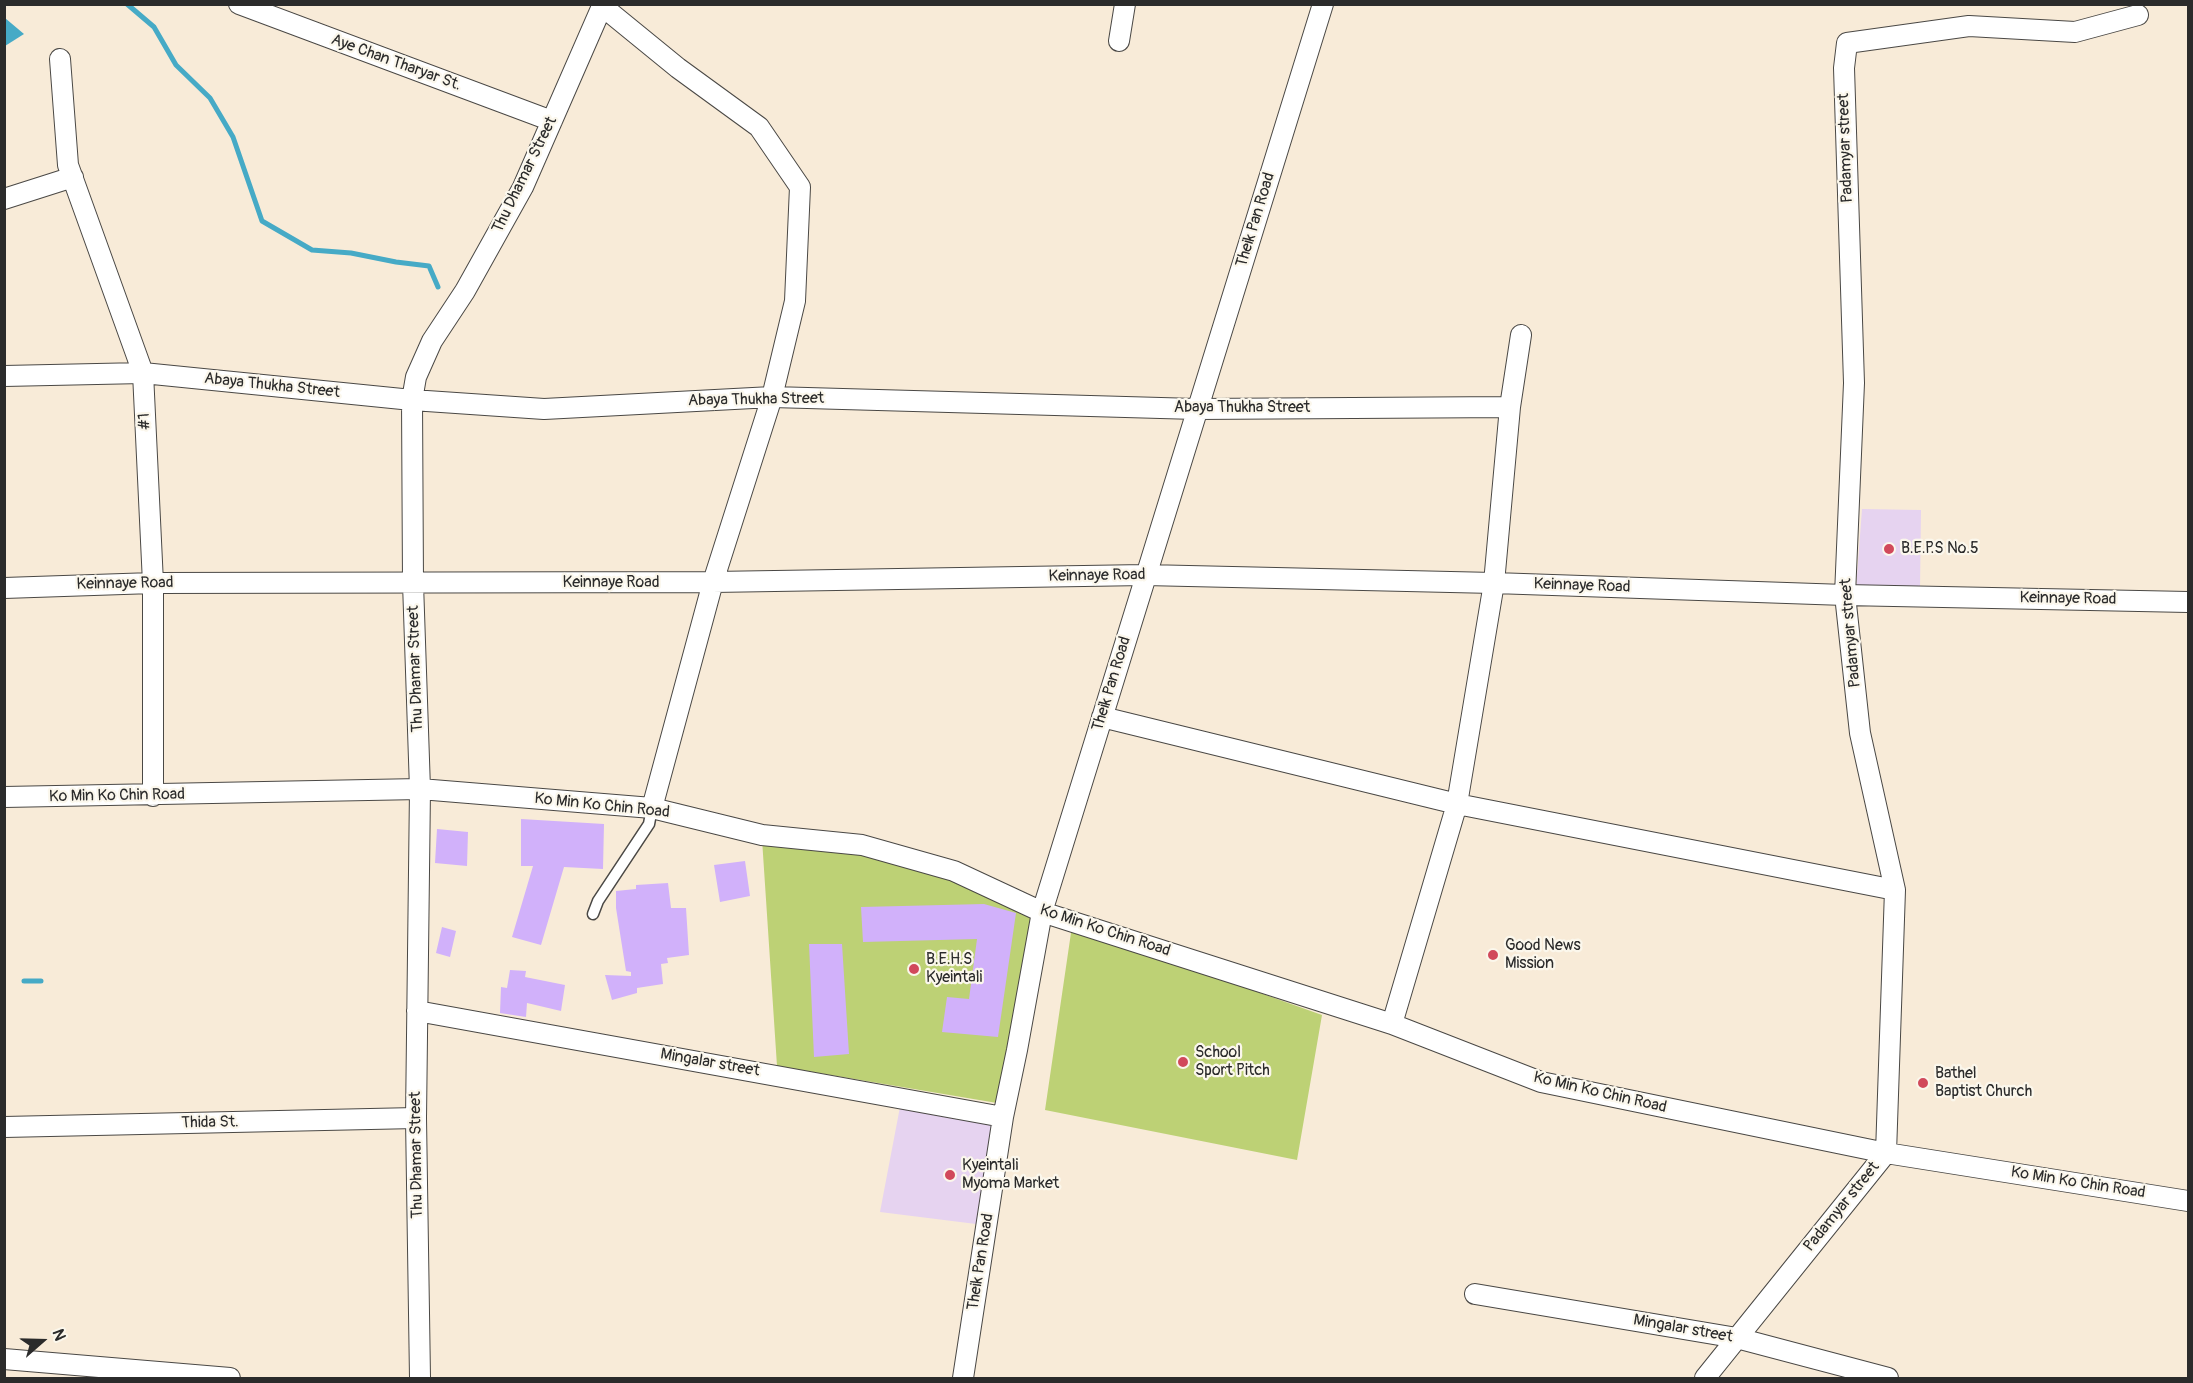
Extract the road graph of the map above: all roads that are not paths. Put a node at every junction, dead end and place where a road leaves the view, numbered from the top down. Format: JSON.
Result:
{"nodes":[{"id":1,"x":239,"y":4,"type":"edge"},
{"id":2,"x":1125,"y":4,"type":"edge"},
{"id":3,"x":603,"y":5,"type":"edge"},
{"id":4,"x":1322,"y":5,"type":"edge"},
{"id":5,"x":2138,"y":15,"type":"dead end"},
{"id":6,"x":1119,"y":41,"type":"dead end"},
{"id":7,"x":60,"y":59,"type":"dead end"},
{"id":8,"x":552,"y":121,"type":"junction"},
{"id":9,"x":72,"y":177,"type":"junction"},
{"id":10,"x":4,"y":198,"type":"edge"},
{"id":11,"x":1521,"y":335,"type":"dead end"},
{"id":12,"x":143,"y":373,"type":"junction"},
{"id":13,"x":4,"y":376,"type":"edge"},
{"id":14,"x":772,"y":397,"type":"junction"},
{"id":15,"x":412,"y":400,"type":"junction"},
{"id":16,"x":1510,"y":407,"type":"junction"},
{"id":17,"x":1196,"y":409,"type":"junction"},
{"id":18,"x":1145,"y":575,"type":"junction"},
{"id":19,"x":713,"y":582,"type":"junction"},
{"id":20,"x":153,"y":583,"type":"junction"},
{"id":21,"x":412,"y":583,"type":"junction"},
{"id":22,"x":1494,"y":583,"type":"junction"},
{"id":23,"x":4,"y":588,"type":"edge"},
{"id":24,"x":1845,"y":595,"type":"junction"},
{"id":25,"x":2188,"y":602,"type":"edge"},
{"id":26,"x":1102,"y":717,"type":"junction"},
{"id":27,"x":420,"y":789,"type":"junction"},
{"id":28,"x":153,"y":796,"type":"junction"},
{"id":29,"x":4,"y":797,"type":"edge"},
{"id":30,"x":1457,"y":804,"type":"junction"},
{"id":31,"x":652,"y":808,"type":"junction"},
{"id":32,"x":1895,"y":890,"type":"junction"},
{"id":33,"x":1042,"y":912,"type":"junction"},
{"id":34,"x":593,"y":914,"type":"dead end"},
{"id":35,"x":417,"y":1011,"type":"junction"},
{"id":36,"x":1392,"y":1024,"type":"junction"},
{"id":37,"x":1003,"y":1117,"type":"junction"},
{"id":38,"x":416,"y":1118,"type":"junction"},
{"id":39,"x":4,"y":1127,"type":"edge"},
{"id":40,"x":1886,"y":1153,"type":"junction"},
{"id":41,"x":2188,"y":1201,"type":"edge"},
{"id":42,"x":1475,"y":1294,"type":"dead end"},
{"id":43,"x":1737,"y":1338,"type":"junction"},
{"id":44,"x":4,"y":1359,"type":"edge"},
{"id":45,"x":230,"y":1378,"type":"edge"},
{"id":46,"x":420,"y":1378,"type":"edge"},
{"id":47,"x":963,"y":1378,"type":"edge"},
{"id":48,"x":1705,"y":1378,"type":"edge"},
{"id":49,"x":1888,"y":1378,"type":"edge"}],
"edges":[{"from":1,"to":8,"type":"street","name":"Aye Chan Tharyar St."},
{"from":2,"to":6,"type":"street"},
{"from":3,"to":8,"type":"street","name":"Thu Dhamar Street"},
{"from":3,"to":14,"type":"street"},
{"from":4,"to":17,"type":"street","name":"Theik Pan Road"},
{"from":5,"to":24,"type":"street","name":"Padamyar street"},
{"from":7,"to":9,"type":"street","name":"#1"},
{"from":8,"to":15,"type":"street","name":"Thu Dhamar Street"},
{"from":9,"to":10,"type":"street"},
{"from":9,"to":12,"type":"street","name":"#1"},
{"from":11,"to":16,"type":"street"},
{"from":12,"to":13,"type":"street","name":"Abaya Thukha Street"},
{"from":12,"to":15,"type":"street","name":"Abaya Thukha Street"},
{"from":12,"to":20,"type":"street","name":"#1"},
{"from":14,"to":15,"type":"street","name":"Abaya Thukha Street"},
{"from":14,"to":17,"type":"street","name":"Abaya Thukha Street"},
{"from":14,"to":19,"type":"street"},
{"from":15,"to":21,"type":"street","name":"Thu Dhamar Street"},
{"from":16,"to":17,"type":"street","name":"Abaya Thukha Street"},
{"from":16,"to":22,"type":"street"},
{"from":17,"to":18,"type":"street","name":"Theik Pan Road"},
{"from":18,"to":19,"type":"street","name":"Keinnaye Road"},
{"from":18,"to":22,"type":"street","name":"Keinnaye Road"},
{"from":18,"to":26,"type":"street","name":"Theik Pan Road"},
{"from":19,"to":21,"type":"street","name":"Keinnaye Road"},
{"from":19,"to":31,"type":"street"},
{"from":20,"to":21,"type":"street","name":"Keinnaye Road"},
{"from":20,"to":23,"type":"street","name":"Keinnaye Road"},
{"from":20,"to":28,"type":"street","name":"#1"},
{"from":21,"to":27,"type":"street","name":"Thu Dhamar Street"},
{"from":22,"to":24,"type":"street","name":"Keinnaye Road"},
{"from":22,"to":30,"type":"street"},
{"from":24,"to":25,"type":"street","name":"Keinnaye Road"},
{"from":24,"to":32,"type":"street","name":"Padamyar street"},
{"from":26,"to":30,"type":"street"},
{"from":26,"to":33,"type":"street","name":"Theik Pan Road"},
{"from":27,"to":28,"type":"street","name":"Ko Min Ko Chin Road"},
{"from":27,"to":31,"type":"street","name":"Ko Min Ko Chin Road"},
{"from":27,"to":35,"type":"street","name":"Thu Dhamar Street"},
{"from":28,"to":29,"type":"street","name":"Ko Min Ko Chin Road"},
{"from":30,"to":32,"type":"street"},
{"from":30,"to":36,"type":"street"},
{"from":31,"to":33,"type":"street","name":"Ko Min Ko Chin Road"},
{"from":31,"to":34,"type":"lane"},
{"from":32,"to":40,"type":"street","name":"Padamyar street"},
{"from":33,"to":36,"type":"street","name":"Ko Min Ko Chin Road"},
{"from":33,"to":37,"type":"street","name":"Theik Pan Road"},
{"from":35,"to":37,"type":"street","name":"Mingalar street"},
{"from":35,"to":38,"type":"street","name":"Thu Dhamar Street"},
{"from":36,"to":40,"type":"street","name":"Ko Min Ko Chin Road"},
{"from":37,"to":47,"type":"street","name":"Theik Pan Road"},
{"from":38,"to":39,"type":"street","name":"Thida St."},
{"from":38,"to":46,"type":"street","name":"Thu Dhamar Street"},
{"from":40,"to":41,"type":"street","name":"Ko Min Ko Chin Road"},
{"from":40,"to":43,"type":"street","name":"Padamyar street"},
{"from":42,"to":43,"type":"street","name":"Mingalar street"},
{"from":43,"to":48,"type":"street","name":"Padamyar street"},
{"from":43,"to":49,"type":"street","name":"Mingalar street"},
{"from":44,"to":45,"type":"street"}]}
